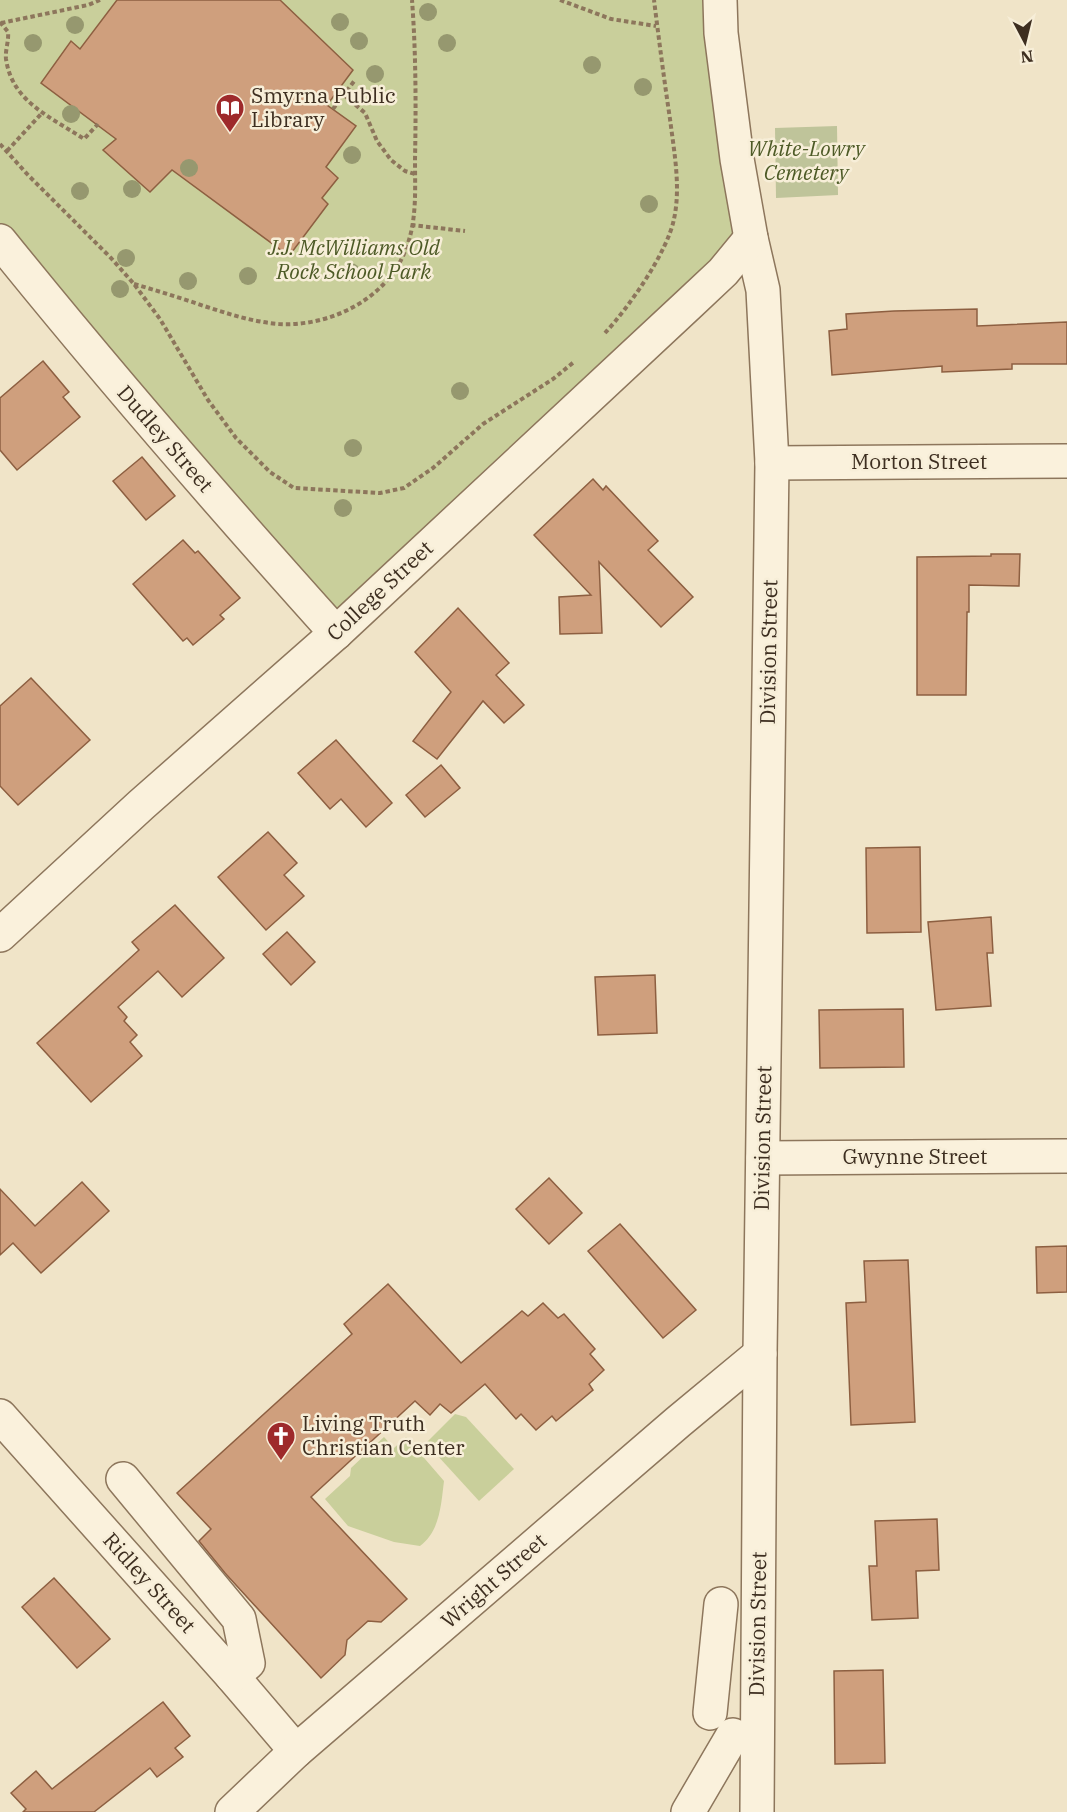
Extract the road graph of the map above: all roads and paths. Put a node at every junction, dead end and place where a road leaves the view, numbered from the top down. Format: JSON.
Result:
{"nodes":[{"id":1,"x":100,"y":0,"type":"edge"},
{"id":2,"x":412,"y":0,"type":"edge"},
{"id":3,"x":560,"y":0,"type":"edge"},
{"id":4,"x":654,"y":0,"type":"edge"},
{"id":5,"x":720,"y":0,"type":"edge"},
{"id":6,"x":0,"y":23,"type":"edge"},
{"id":7,"x":656,"y":26,"type":"junction"},
{"id":8,"x":355,"y":80,"type":"dead end"},
{"id":9,"x":344,"y":95,"type":"junction"},
{"id":10,"x":333,"y":110,"type":"dead end"},
{"id":11,"x":42,"y":113,"type":"junction"},
{"id":12,"x":98,"y":124,"type":"dead end"},
{"id":13,"x":0,"y":144,"type":"edge"},
{"id":14,"x":7,"y":151,"type":"junction"},
{"id":15,"x":415,"y":174,"type":"junction"},
{"id":16,"x":411,"y":225,"type":"junction"},
{"id":17,"x":465,"y":231,"type":"dead end"},
{"id":18,"x":751,"y":237,"type":"junction"},
{"id":19,"x":0,"y":242,"type":"edge"},
{"id":20,"x":134,"y":284,"type":"junction"},
{"id":21,"x":601,"y":338,"type":"dead end"},
{"id":22,"x":576,"y":361,"type":"dead end"},
{"id":23,"x":1067,"y":461,"type":"edge"},
{"id":24,"x":772,"y":463,"type":"junction"},
{"id":25,"x":336,"y":633,"type":"junction"},
{"id":26,"x":0,"y":935,"type":"edge"},
{"id":27,"x":1067,"y":1156,"type":"edge"},
{"id":28,"x":762,"y":1158,"type":"junction"},
{"id":29,"x":760,"y":1354,"type":"junction"},
{"id":30,"x":0,"y":1416,"type":"edge"},
{"id":31,"x":123,"y":1479,"type":"dead end"},
{"id":32,"x":721,"y":1604,"type":"dead end"},
{"id":33,"x":232,"y":1676,"type":"junction"},
{"id":34,"x":296,"y":1751,"type":"junction"},
{"id":35,"x":232,"y":1812,"type":"edge"},
{"id":36,"x":688,"y":1812,"type":"edge"},
{"id":37,"x":757,"y":1812,"type":"edge"}],
"edges":[{"from":1,"to":6,"type":"path"},
{"from":2,"to":15,"type":"path"},
{"from":3,"to":7,"type":"path"},
{"from":4,"to":7,"type":"path"},
{"from":5,"to":18,"type":"street"},
{"from":6,"to":11,"type":"path"},
{"from":7,"to":21,"type":"path"},
{"from":8,"to":9,"type":"path"},
{"from":9,"to":10,"type":"path"},
{"from":9,"to":15,"type":"path"},
{"from":11,"to":12,"type":"path"},
{"from":11,"to":14,"type":"path"},
{"from":13,"to":14,"type":"path"},
{"from":14,"to":20,"type":"path"},
{"from":15,"to":16,"type":"path"},
{"from":16,"to":17,"type":"path"},
{"from":16,"to":20,"type":"path"},
{"from":18,"to":24,"type":"street"},
{"from":18,"to":25,"type":"street","name":"College Street"},
{"from":19,"to":25,"type":"street","name":"Dudley Street"},
{"from":20,"to":22,"type":"path"},
{"from":23,"to":24,"type":"street","name":"Morton Street"},
{"from":24,"to":28,"type":"street","name":"Division Street"},
{"from":25,"to":26,"type":"street","name":"College Street"},
{"from":27,"to":28,"type":"street","name":"Gwynne Street"},
{"from":28,"to":29,"type":"street","name":"Division Street"},
{"from":29,"to":34,"type":"street","name":"Wright Street"},
{"from":29,"to":37,"type":"street","name":"Division Street"},
{"from":30,"to":33,"type":"street","name":"Ridley Street"},
{"from":31,"to":33,"type":"street"},
{"from":32,"to":36,"type":"street"},
{"from":33,"to":34,"type":"street","name":"Ridley Street"},
{"from":34,"to":35,"type":"street","name":"Wright Street"}]}
